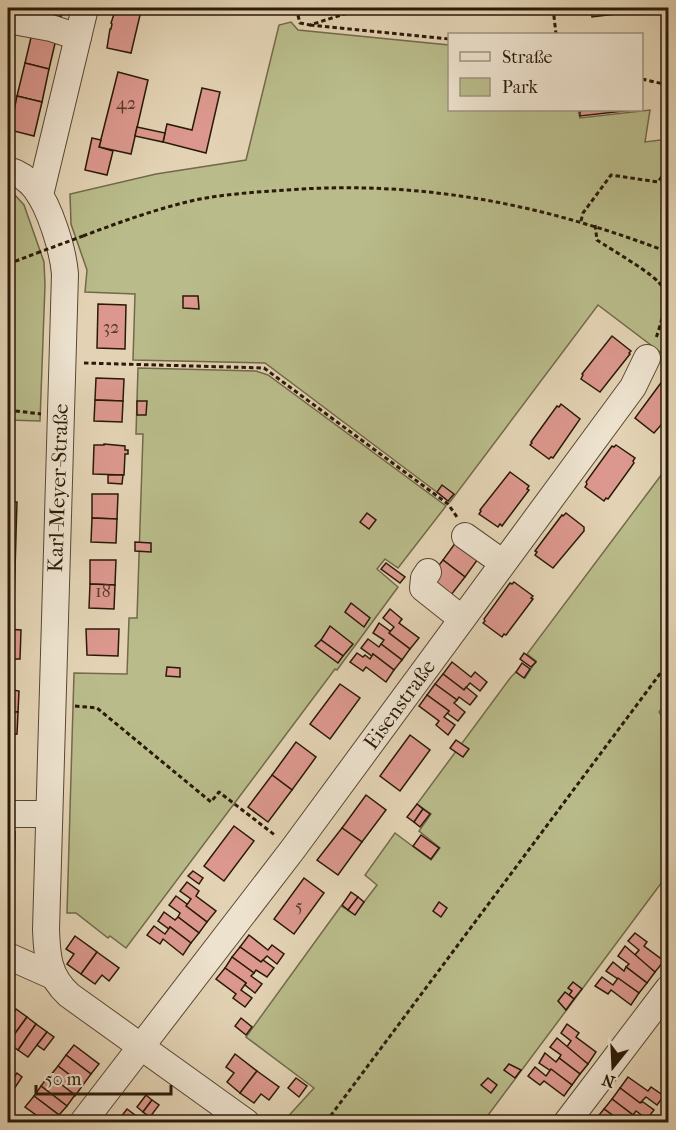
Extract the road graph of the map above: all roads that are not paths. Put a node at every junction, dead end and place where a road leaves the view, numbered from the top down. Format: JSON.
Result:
{"nodes":[{"id":1,"x":17,"y":8,"type":"edge"},
{"id":2,"x":8,"y":20,"type":"edge"},
{"id":3,"x":81,"y":23,"type":"edge"},
{"id":4,"x":8,"y":170,"type":"edge"},
{"id":5,"x":40,"y":195,"type":"junction"},
{"id":6,"x":646,"y":358,"type":"road end"},
{"id":7,"x":462,"y":528,"type":"road end"},
{"id":8,"x":503,"y":563,"type":"junction"},
{"id":9,"x":429,"y":572,"type":"dead end"},
{"id":10,"x":462,"y":620,"type":"junction"},
{"id":11,"x":8,"y":814,"type":"edge"},
{"id":12,"x":49,"y":814,"type":"junction"},
{"id":13,"x":8,"y":956,"type":"edge"},
{"id":14,"x":53,"y":976,"type":"junction"},
{"id":15,"x":669,"y":989,"type":"edge"},
{"id":16,"x":142,"y":1047,"type":"junction"},
{"id":17,"x":83,"y":1122,"type":"edge"},
{"id":18,"x":246,"y":1122,"type":"edge"},
{"id":19,"x":567,"y":1122,"type":"edge"}],
"edges":[{"from":1,"to":3,"type":"street"},
{"from":2,"to":3,"type":"street"},
{"from":3,"to":5,"type":"street"},
{"from":4,"to":5,"type":"street"},
{"from":5,"to":12,"type":"street","name":"Karl-Meyer-Straße"},
{"from":6,"to":8,"type":"street","name":"Eisenstraße"},
{"from":7,"to":8,"type":"street"},
{"from":8,"to":10,"type":"street","name":"Eisenstraße"},
{"from":9,"to":10,"type":"street"},
{"from":10,"to":16,"type":"street","name":"Eisenstraße"},
{"from":11,"to":12,"type":"street"},
{"from":12,"to":14,"type":"street","name":"Karl-Meyer-Straße"},
{"from":13,"to":14,"type":"street"},
{"from":14,"to":16,"type":"street"},
{"from":15,"to":19,"type":"street"},
{"from":16,"to":17,"type":"street","name":"Eisenstraße"},
{"from":16,"to":18,"type":"street"}]}
